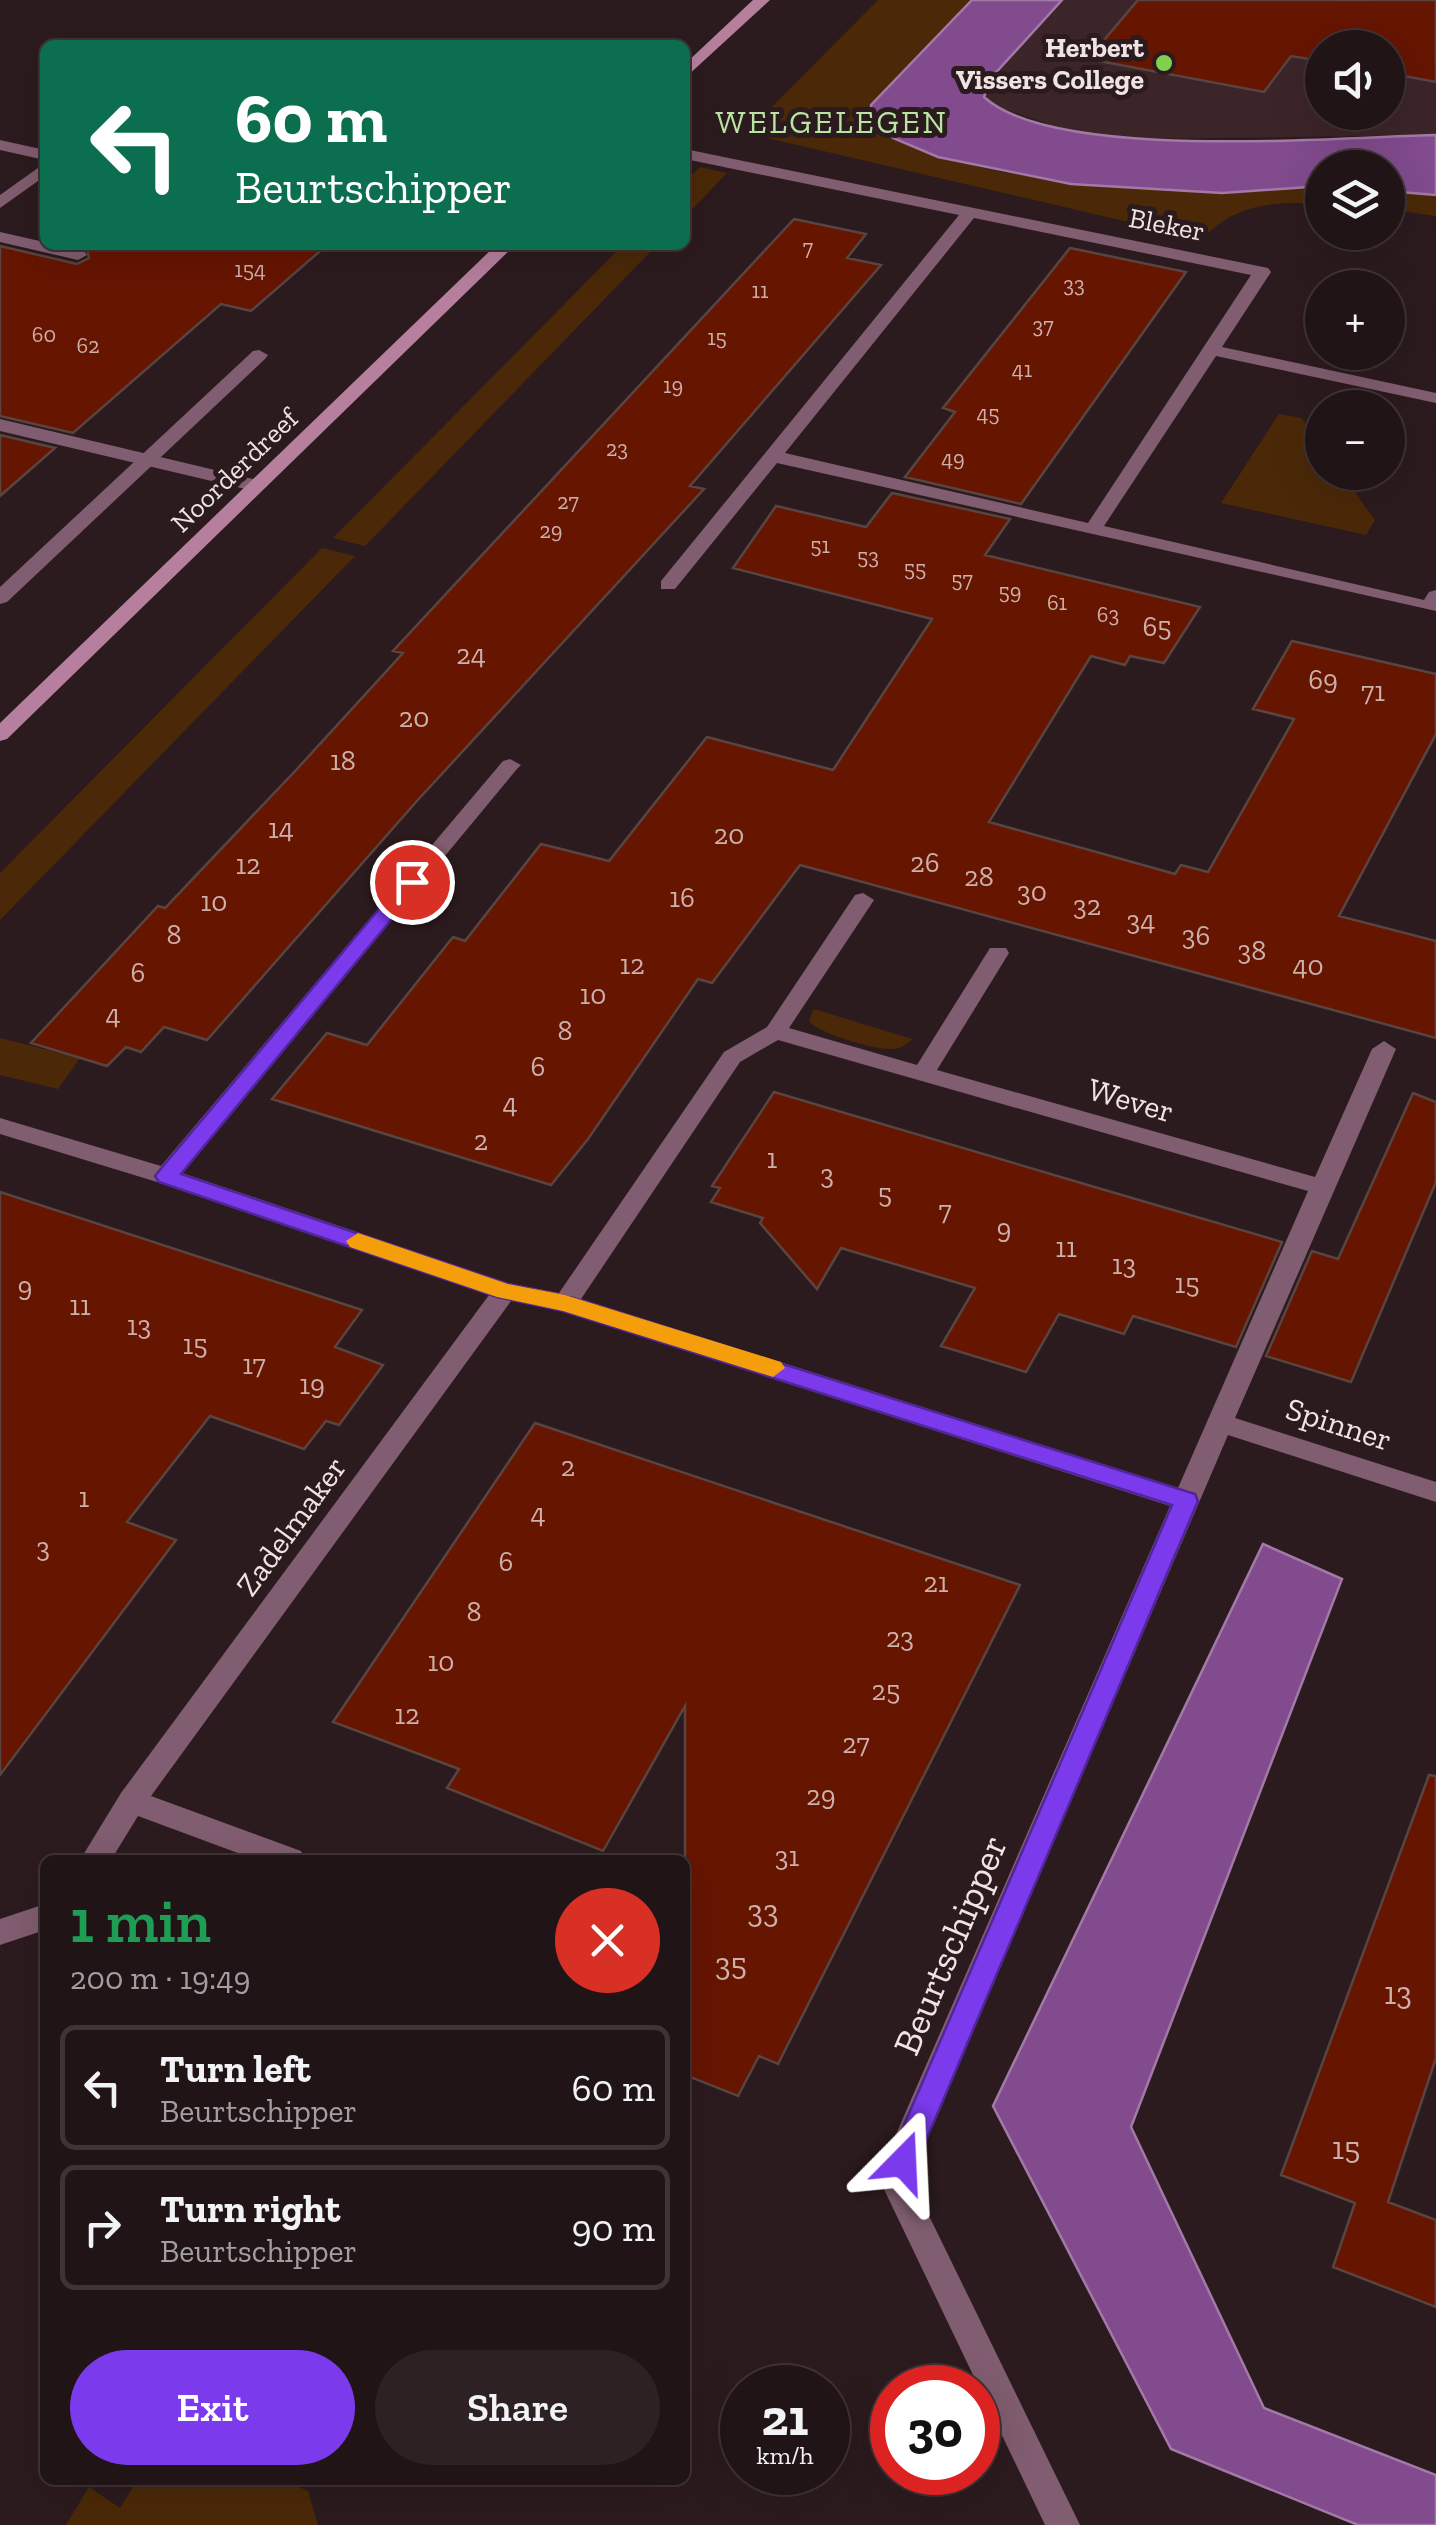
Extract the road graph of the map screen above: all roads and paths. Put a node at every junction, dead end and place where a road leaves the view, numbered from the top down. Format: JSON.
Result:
{"nodes":[{"id":1,"x":762,"y":0,"type":"edge"},
{"id":2,"x":690,"y":68,"type":"edge"},
{"id":3,"x":0,"y":145,"type":"edge"},
{"id":4,"x":40,"y":153,"type":"edge"},
{"id":5,"x":690,"y":155,"type":"edge"},
{"id":6,"x":40,"y":172,"type":"edge"},
{"id":7,"x":0,"y":203,"type":"edge"},
{"id":8,"x":970,"y":212,"type":"junction"},
{"id":9,"x":0,"y":237,"type":"edge"},
{"id":10,"x":40,"y":246,"type":"edge"},
{"id":11,"x":56,"y":250,"type":"edge"},
{"id":12,"x":501,"y":250,"type":"edge"},
{"id":13,"x":78,"y":255,"type":"dead end"},
{"id":14,"x":1213,"y":350,"type":"junction"},
{"id":15,"x":259,"y":355,"type":"dead end"},
{"id":16,"x":1436,"y":398,"type":"edge"},
{"id":17,"x":0,"y":426,"type":"edge"},
{"id":18,"x":773,"y":456,"type":"junction"},
{"id":19,"x":148,"y":460,"type":"junction"},
{"id":20,"x":258,"y":486,"type":"junction"},
{"id":21,"x":1093,"y":529,"type":"junction"},
{"id":22,"x":668,"y":585,"type":"dead end"},
{"id":23,"x":1436,"y":596,"type":"edge"},
{"id":24,"x":0,"y":598,"type":"edge"},
{"id":25,"x":0,"y":735,"type":"edge"},
{"id":26,"x":510,"y":765,"type":"dead end"},
{"id":27,"x":863,"y":900,"type":"dead end"},
{"id":28,"x":998,"y":953,"type":"dead end"},
{"id":29,"x":775,"y":1032,"type":"junction"},
{"id":30,"x":1384,"y":1049,"type":"dead end"},
{"id":31,"x":923,"y":1074,"type":"junction"},
{"id":32,"x":0,"y":1126,"type":"edge"},
{"id":33,"x":166,"y":1176,"type":"junction"},
{"id":34,"x":1322,"y":1187,"type":"junction"},
{"id":35,"x":505,"y":1291,"type":"junction"},
{"id":36,"x":565,"y":1304,"type":"junction"},
{"id":37,"x":1220,"y":1424,"type":"junction"},
{"id":38,"x":1436,"y":1492,"type":"edge"},
{"id":39,"x":1186,"y":1501,"type":"junction"},
{"id":40,"x":132,"y":1802,"type":"junction"},
{"id":41,"x":99,"y":1855,"type":"edge"},
{"id":42,"x":277,"y":1855,"type":"edge"},
{"id":43,"x":40,"y":1918,"type":"edge"},
{"id":44,"x":0,"y":1932,"type":"edge"},
{"id":45,"x":1063,"y":2525,"type":"edge"}],
"edges":[{"from":1,"to":2,"type":"street"},
{"from":3,"to":4,"type":"street"},
{"from":5,"to":8,"type":"street","name":"Bleker"},
{"from":6,"to":7,"type":"street"},
{"from":8,"to":14,"type":"street","name":"Bleker"},
{"from":8,"to":18,"type":"street"},
{"from":9,"to":10,"type":"street"},
{"from":11,"to":13,"type":"street"},
{"from":12,"to":20,"type":"street","name":"Noorderdreef"},
{"from":14,"to":16,"type":"street"},
{"from":14,"to":21,"type":"street","name":"Bleker"},
{"from":15,"to":19,"type":"street"},
{"from":17,"to":19,"type":"street"},
{"from":18,"to":21,"type":"street"},
{"from":18,"to":22,"type":"street"},
{"from":19,"to":20,"type":"street"},
{"from":19,"to":24,"type":"street"},
{"from":20,"to":25,"type":"street","name":"Noorderdreef"},
{"from":21,"to":23,"type":"street"},
{"from":26,"to":33,"type":"street"},
{"from":27,"to":29,"type":"street"},
{"from":28,"to":31,"type":"street"},
{"from":29,"to":31,"type":"street","name":"Wever"},
{"from":29,"to":36,"type":"street"},
{"from":30,"to":34,"type":"street"},
{"from":31,"to":34,"type":"street","name":"Wever"},
{"from":32,"to":33,"type":"street"},
{"from":33,"to":35,"type":"street"},
{"from":34,"to":37,"type":"street"},
{"from":35,"to":36,"type":"street"},
{"from":35,"to":40,"type":"street","name":"Zadelmaker"},
{"from":36,"to":39,"type":"street"},
{"from":37,"to":38,"type":"street","name":"Spinner"},
{"from":37,"to":39,"type":"street","name":"Beurtschipper"},
{"from":39,"to":45,"type":"street","name":"Beurtschipper"},
{"from":40,"to":41,"type":"street","name":"Zadelmaker"},
{"from":40,"to":42,"type":"street"},
{"from":43,"to":44,"type":"street"}]}
